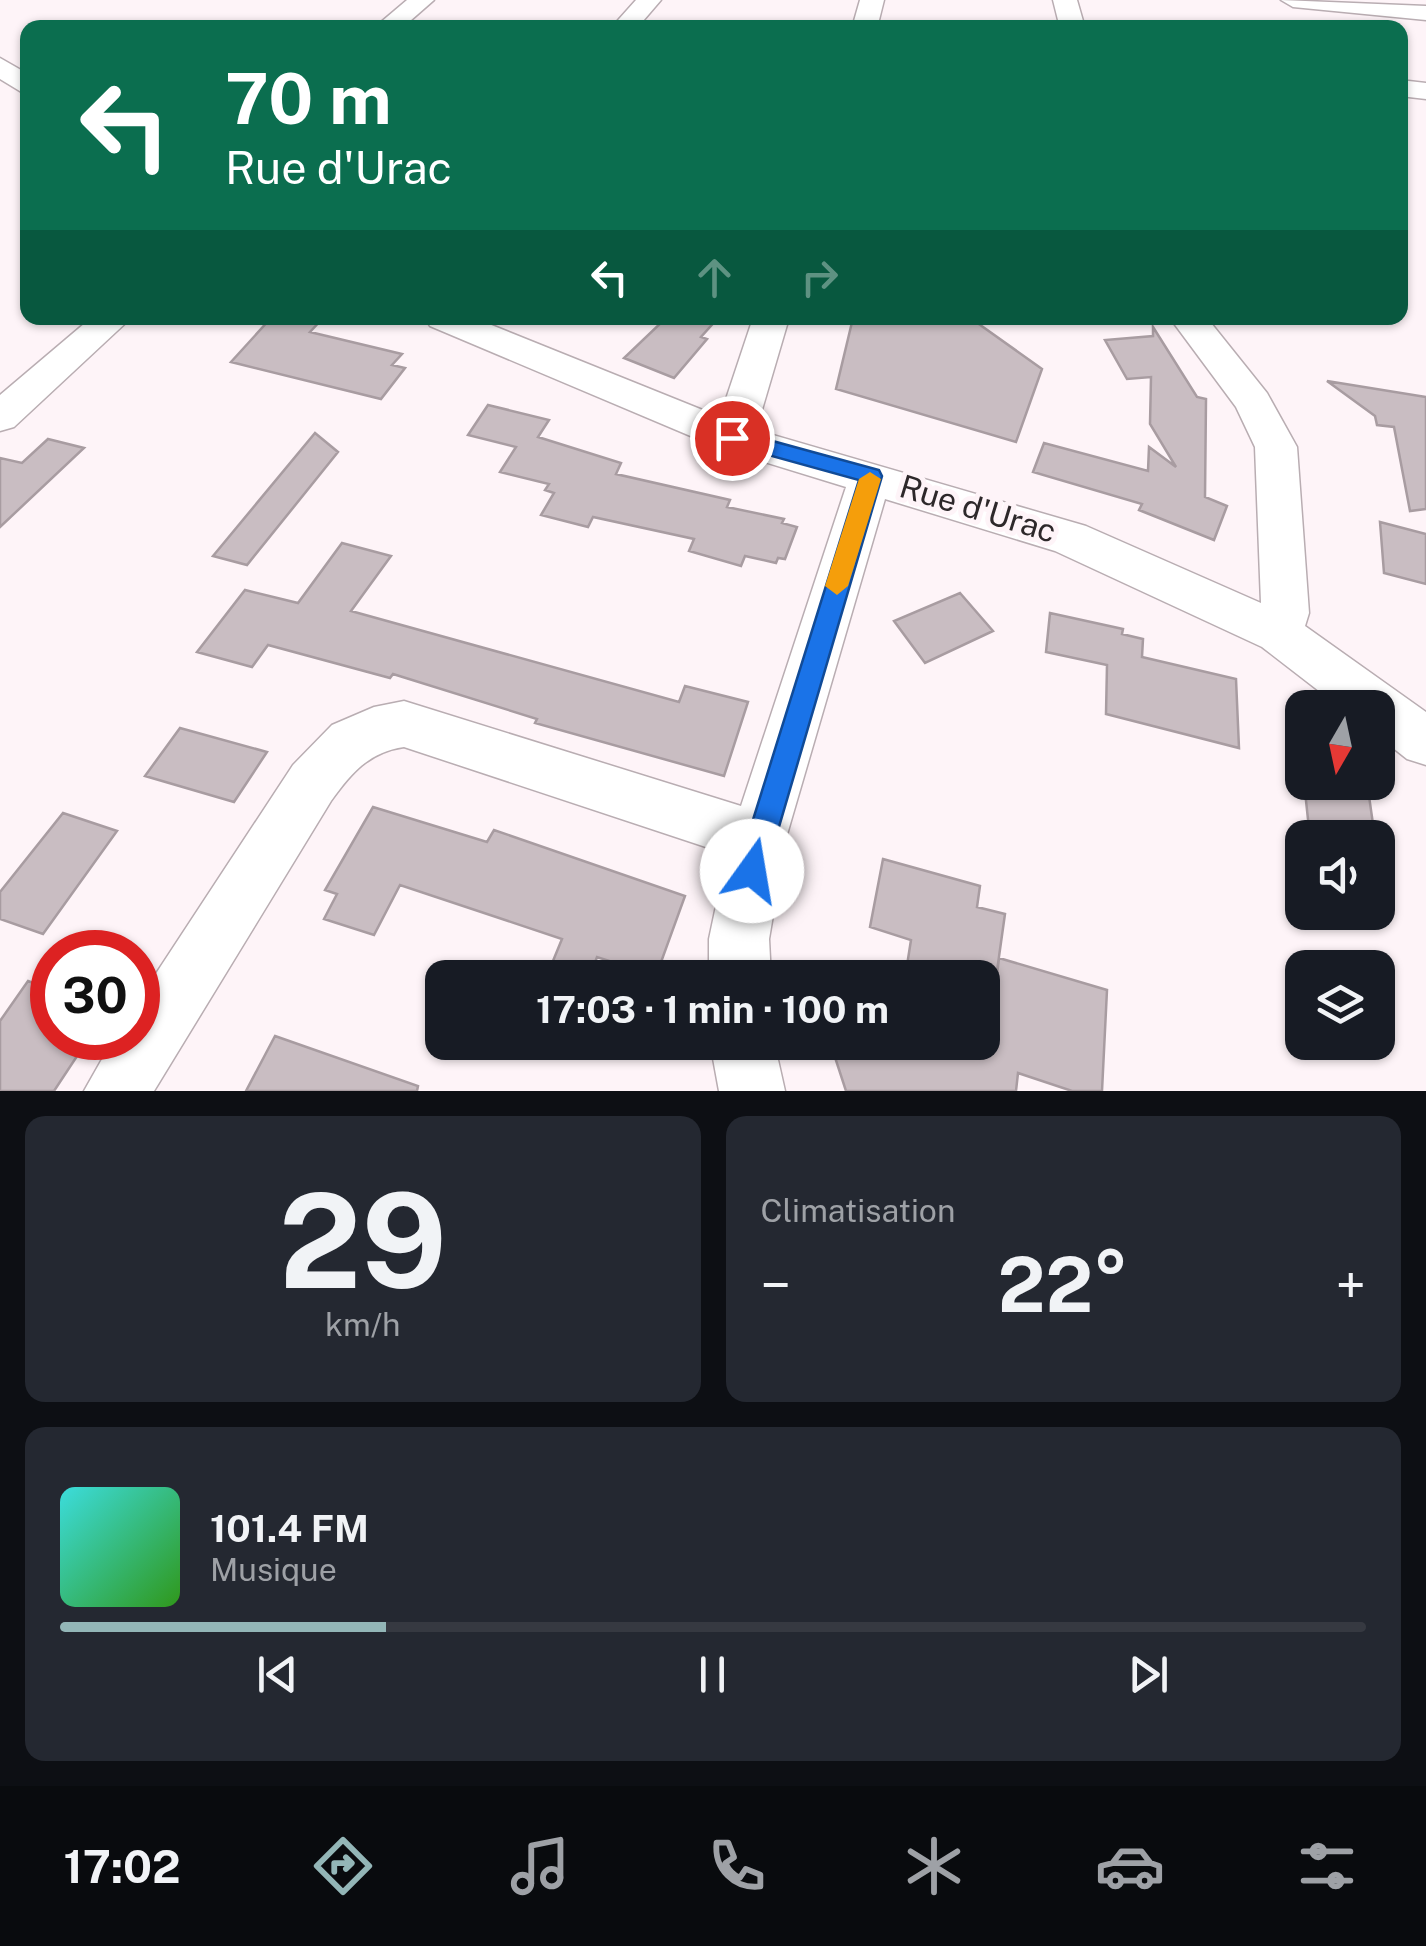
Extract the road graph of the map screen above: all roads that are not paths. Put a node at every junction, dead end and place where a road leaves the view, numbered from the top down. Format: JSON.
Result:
{"nodes":[{"id":1,"x":422,"y":0,"type":"edge"},
{"id":2,"x":649,"y":0,"type":"edge"},
{"id":3,"x":1292,"y":0,"type":"edge"},
{"id":4,"x":1426,"y":13,"type":"edge"},
{"id":5,"x":396,"y":20,"type":"edge"},
{"id":6,"x":630,"y":20,"type":"edge"},
{"id":7,"x":0,"y":66,"type":"edge"},
{"id":8,"x":20,"y":82,"type":"edge"},
{"id":9,"x":105,"y":325,"type":"edge"},
{"id":10,"x":460,"y":325,"type":"edge"},
{"id":11,"x":769,"y":325,"type":"edge"},
{"id":12,"x":1193,"y":325,"type":"edge"},
{"id":13,"x":0,"y":417,"type":"edge"},
{"id":14,"x":732,"y":438,"type":"junction"},
{"id":15,"x":871,"y":476,"type":"junction"},
{"id":16,"x":1279,"y":634,"type":"junction"},
{"id":17,"x":1426,"y":742,"type":"edge"},
{"id":18,"x":758,"y":838,"type":"junction"},
{"id":19,"x":739,"y":960,"type":"edge"},
{"id":20,"x":746,"y":1060,"type":"edge"},
{"id":21,"x":117,"y":1091,"type":"edge"},
{"id":22,"x":752,"y":1091,"type":"edge"}],
"edges":[{"from":1,"to":5,"type":"street"},
{"from":2,"to":6,"type":"street"},
{"from":3,"to":4,"type":"street"},
{"from":7,"to":8,"type":"street"},
{"from":9,"to":13,"type":"street"},
{"from":10,"to":14,"type":"street","name":"Rue d'Urac"},
{"from":11,"to":14,"type":"street"},
{"from":12,"to":16,"type":"street"},
{"from":14,"to":15,"type":"street","name":"Rue d'Urac"},
{"from":15,"to":16,"type":"street","name":"Rue d'Urac"},
{"from":15,"to":18,"type":"street"},
{"from":16,"to":17,"type":"street","name":"Rue d'Urac"},
{"from":18,"to":19,"type":"street"},
{"from":18,"to":21,"type":"street"},
{"from":20,"to":22,"type":"street"}]}
